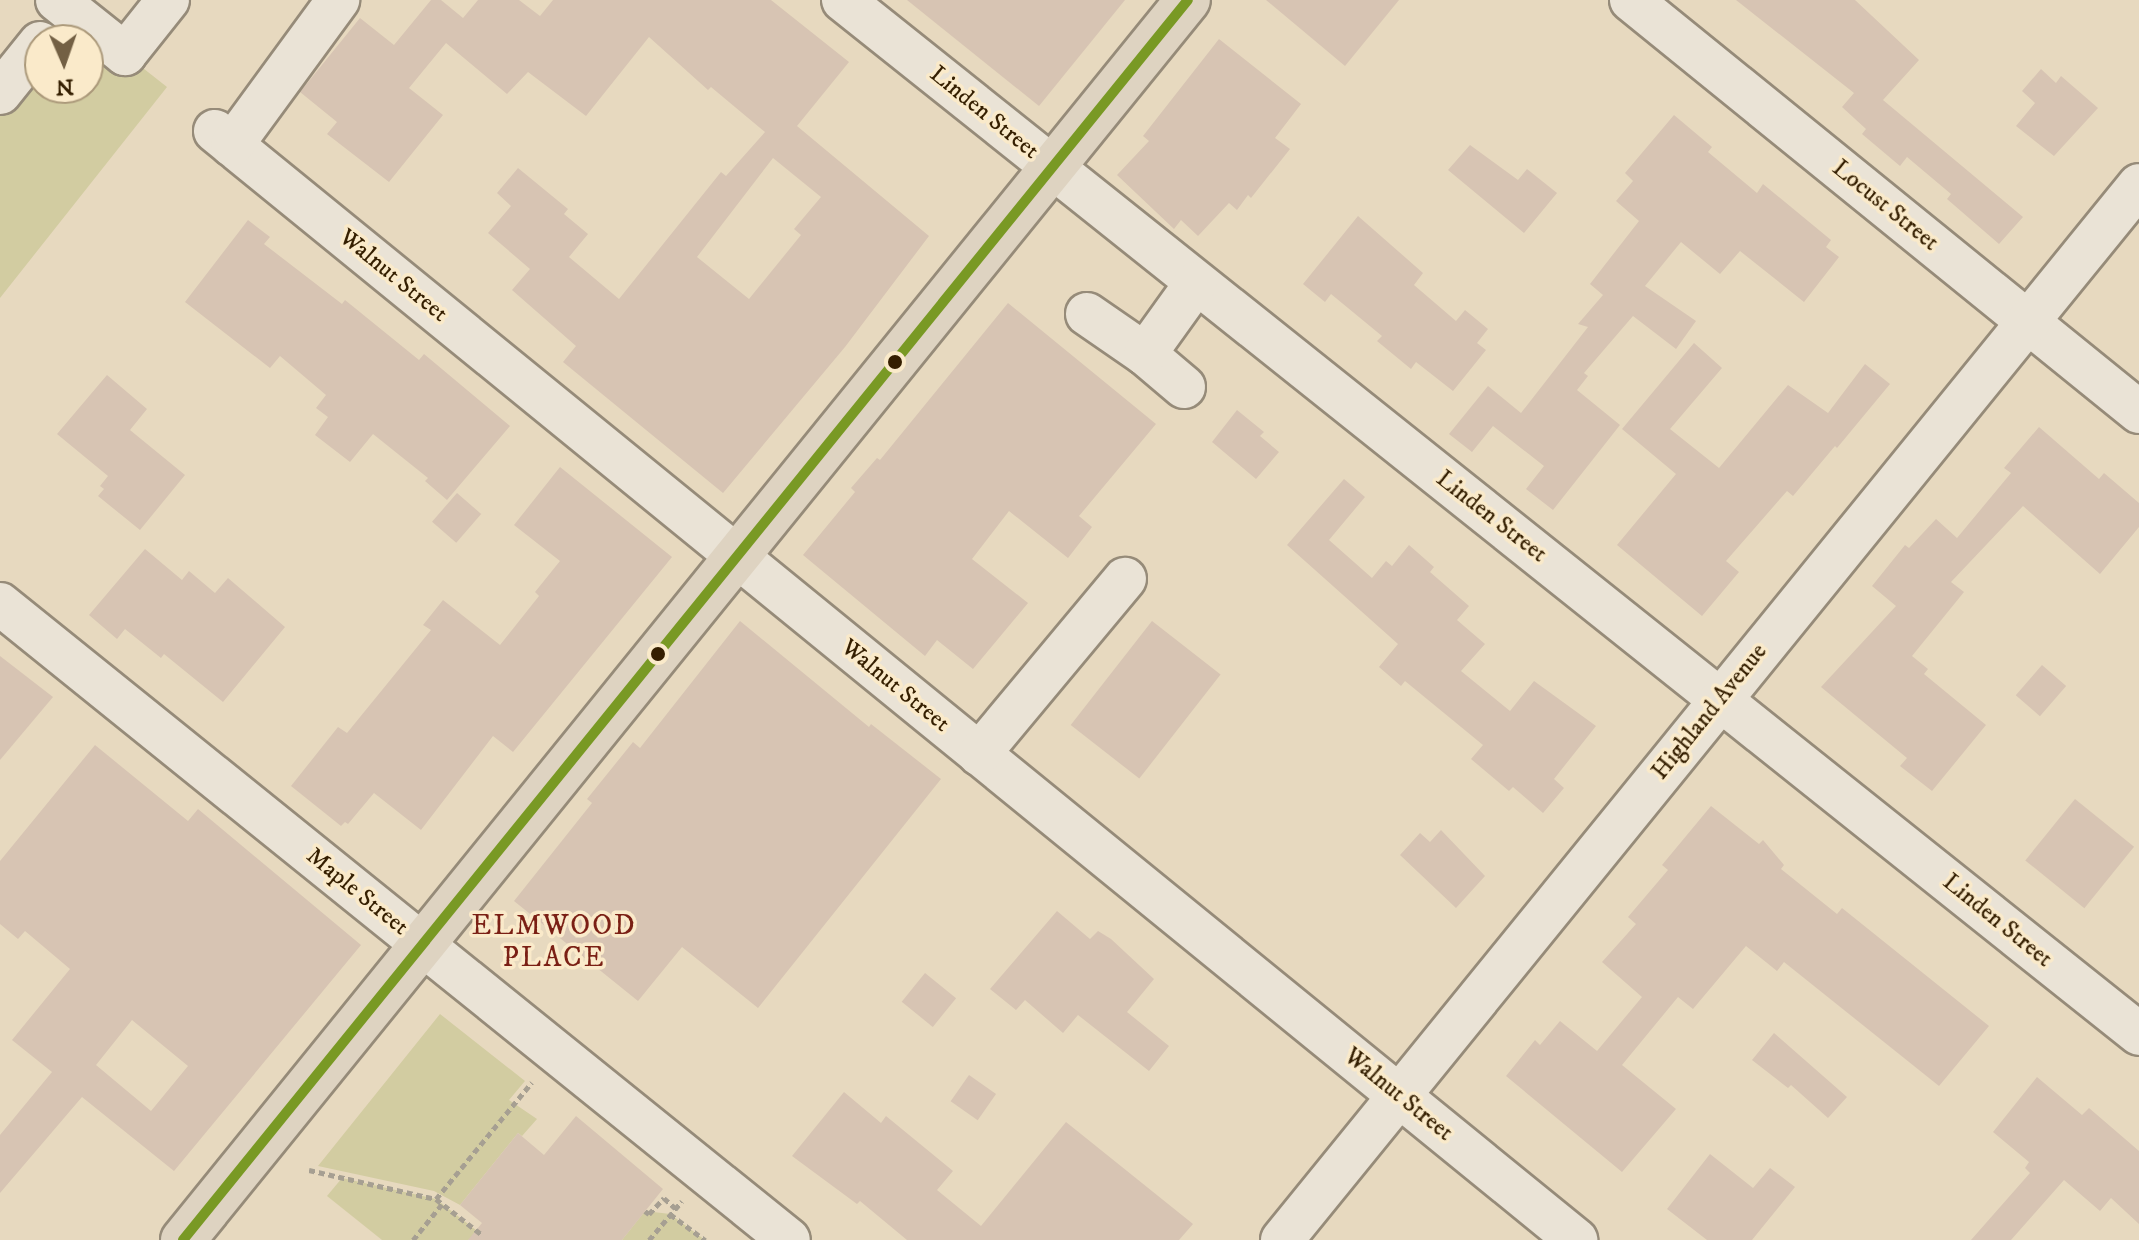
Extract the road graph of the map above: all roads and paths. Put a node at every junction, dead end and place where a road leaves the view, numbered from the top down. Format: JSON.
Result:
{"nodes":[{"id":1,"x":168,"y":0,"type":"edge"},
{"id":2,"x":338,"y":0,"type":"edge"},
{"id":3,"x":843,"y":0,"type":"edge"},
{"id":4,"x":1188,"y":0,"type":"edge"},
{"id":5,"x":1631,"y":0,"type":"edge"},
{"id":6,"x":52,"y":23,"type":"edge"},
{"id":7,"x":0,"y":93,"type":"edge"},
{"id":8,"x":1052,"y":167,"type":"junction"},
{"id":9,"x":2139,"y":185,"type":"edge"},
{"id":10,"x":1196,"y":283,"type":"junction"},
{"id":11,"x":1087,"y":314,"type":"dead end"},
{"id":12,"x":2027,"y":322,"type":"junction"},
{"id":13,"x":1145,"y":354,"type":"junction"},
{"id":14,"x":1184,"y":387,"type":"dead end"},
{"id":15,"x":2139,"y":412,"type":"edge"},
{"id":16,"x":736,"y":556,"type":"junction"},
{"id":17,"x":1125,"y":579,"type":"dead end"},
{"id":18,"x":0,"y":604,"type":"edge"},
{"id":19,"x":1720,"y":700,"type":"junction"},
{"id":20,"x":979,"y":754,"type":"junction"},
{"id":21,"x":423,"y":945,"type":"junction"},
{"id":22,"x":2139,"y":1034,"type":"edge"},
{"id":23,"x":533,"y":1081,"type":"dead end"},
{"id":24,"x":1400,"y":1097,"type":"junction"},
{"id":25,"x":309,"y":1170,"type":"dead end"},
{"id":26,"x":436,"y":1199,"type":"junction"},
{"id":27,"x":683,"y":1200,"type":"dead end"},
{"id":28,"x":442,"y":1204,"type":"junction"},
{"id":29,"x":675,"y":1208,"type":"junction"},
{"id":30,"x":645,"y":1211,"type":"dead end"},
{"id":31,"x":670,"y":1214,"type":"junction"},
{"id":32,"x":481,"y":1234,"type":"dead end"},
{"id":33,"x":183,"y":1240,"type":"edge"},
{"id":34,"x":413,"y":1240,"type":"edge"},
{"id":35,"x":649,"y":1240,"type":"edge"},
{"id":36,"x":705,"y":1240,"type":"edge"},
{"id":37,"x":789,"y":1240,"type":"edge"},
{"id":38,"x":1282,"y":1240,"type":"edge"},
{"id":39,"x":1576,"y":1240,"type":"edge"}],
"edges":[{"from":1,"to":6,"type":"street"},
{"from":2,"to":16,"type":"street","name":"Walnut Street"},
{"from":3,"to":8,"type":"street","name":"Linden Street"},
{"from":4,"to":8,"type":"main road"},
{"from":5,"to":12,"type":"street","name":"Locust Street"},
{"from":6,"to":7,"type":"street"},
{"from":8,"to":10,"type":"street","name":"Linden Street"},
{"from":8,"to":16,"type":"main road"},
{"from":9,"to":12,"type":"street","name":"Highland Avenue"},
{"from":10,"to":13,"type":"street"},
{"from":10,"to":19,"type":"street","name":"Linden Street"},
{"from":11,"to":13,"type":"street"},
{"from":12,"to":15,"type":"street","name":"Locust Street"},
{"from":12,"to":19,"type":"street","name":"Highland Avenue"},
{"from":13,"to":14,"type":"street"},
{"from":16,"to":20,"type":"street","name":"Walnut Street"},
{"from":16,"to":21,"type":"main road"},
{"from":17,"to":20,"type":"street"},
{"from":18,"to":21,"type":"street","name":"Maple Street"},
{"from":19,"to":22,"type":"street","name":"Linden Street"},
{"from":19,"to":24,"type":"street","name":"Highland Avenue"},
{"from":20,"to":24,"type":"street","name":"Walnut Street"},
{"from":21,"to":33,"type":"main road"},
{"from":21,"to":37,"type":"street","name":"Maple Street"},
{"from":23,"to":26,"type":"path"},
{"from":24,"to":38,"type":"street","name":"Highland Avenue"},
{"from":24,"to":39,"type":"street","name":"Walnut Street"},
{"from":25,"to":26,"type":"path"},
{"from":26,"to":28,"type":"path"},
{"from":27,"to":29,"type":"path"},
{"from":28,"to":32,"type":"path"},
{"from":28,"to":34,"type":"path"},
{"from":29,"to":30,"type":"path"},
{"from":29,"to":31,"type":"path"},
{"from":31,"to":35,"type":"path"},
{"from":31,"to":36,"type":"path"}]}
